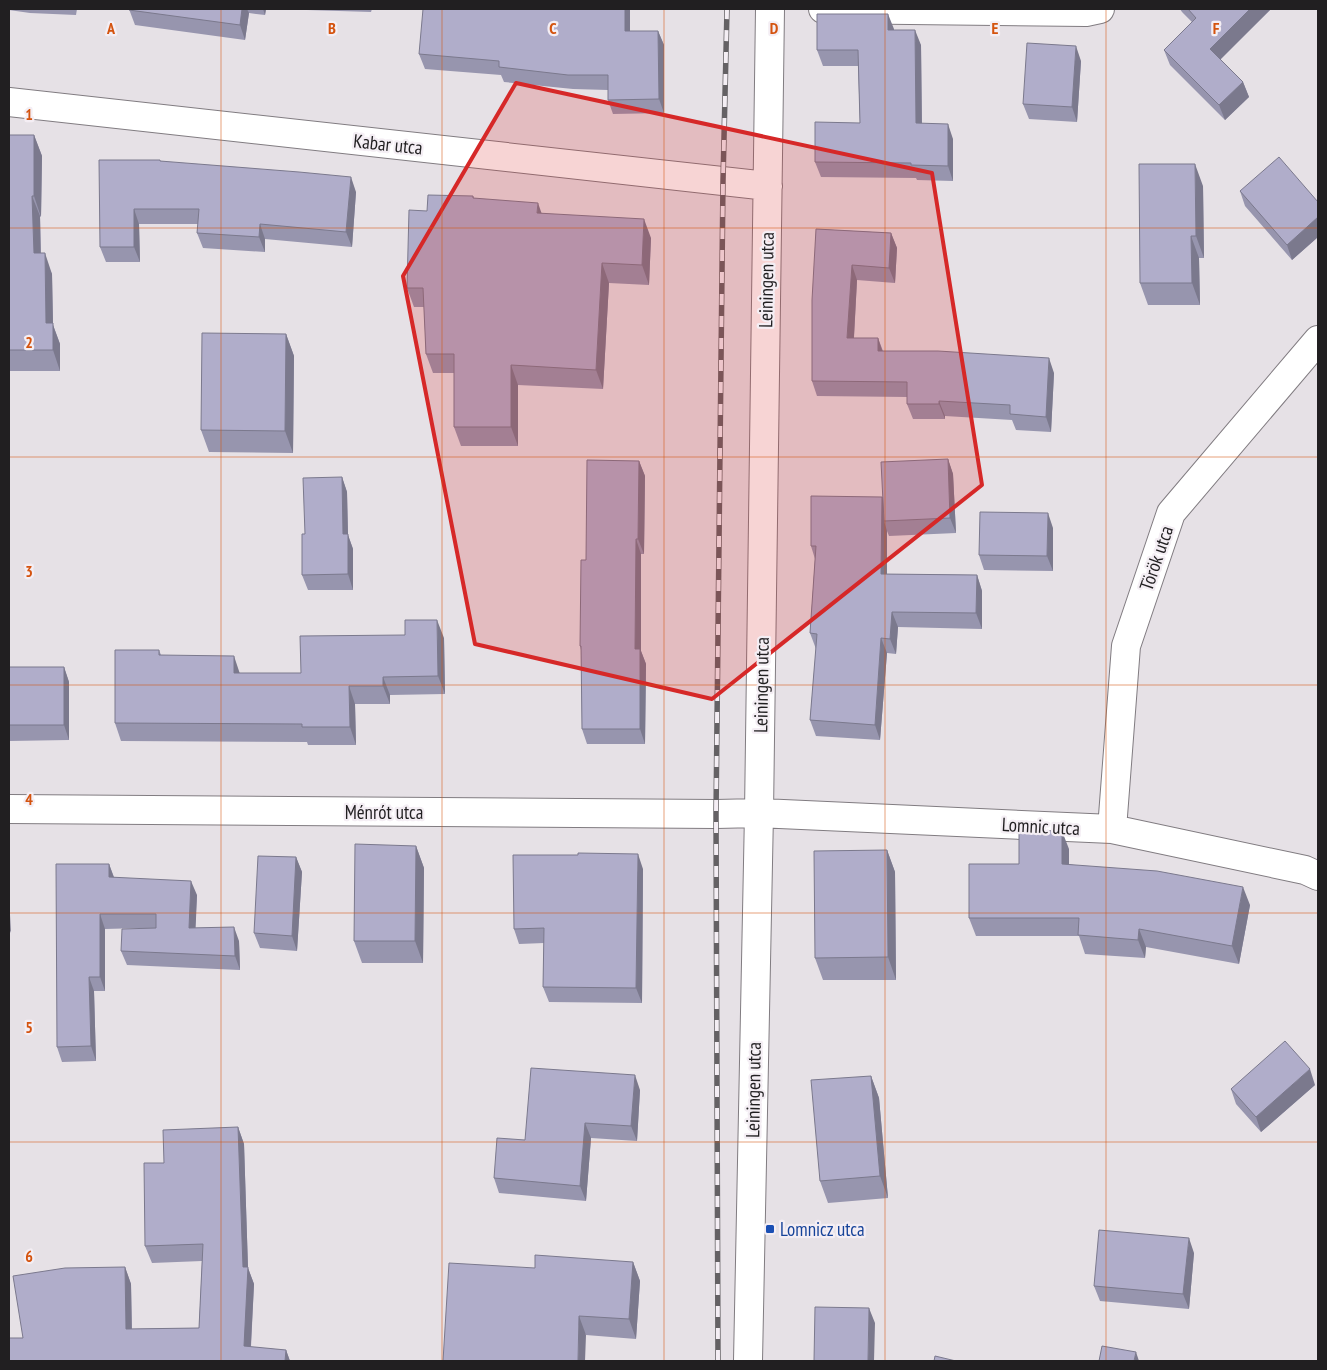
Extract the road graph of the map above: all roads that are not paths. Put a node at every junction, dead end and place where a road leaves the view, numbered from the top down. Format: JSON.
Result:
{"nodes":[{"id":1,"x":770,"y":9,"type":"edge"},
{"id":2,"x":823,"y":9,"type":"edge"},
{"id":3,"x":1100,"y":9,"type":"edge"},
{"id":4,"x":9,"y":102,"type":"edge"},
{"id":5,"x":768,"y":186,"type":"junction"},
{"id":6,"x":1318,"y":340,"type":"edge"},
{"id":7,"x":9,"y":809,"type":"edge"},
{"id":8,"x":759,"y":813,"type":"junction"},
{"id":9,"x":1112,"y":829,"type":"junction"},
{"id":10,"x":1318,"y":876,"type":"edge"},
{"id":11,"x":748,"y":1361,"type":"edge"}],
"edges":[{"from":1,"to":5,"type":"street","name":"Leiningen utca"},
{"from":2,"to":3,"type":"street"},
{"from":4,"to":5,"type":"street","name":"Kabar utca"},
{"from":5,"to":8,"type":"street","name":"Leiningen utca"},
{"from":6,"to":9,"type":"street","name":"Török utca"},
{"from":7,"to":8,"type":"street","name":"Ménrót utca"},
{"from":8,"to":9,"type":"street","name":"Lomnic utca"},
{"from":8,"to":11,"type":"street","name":"Leiningen utca"},
{"from":9,"to":10,"type":"street","name":"Lomnic utca"}]}
